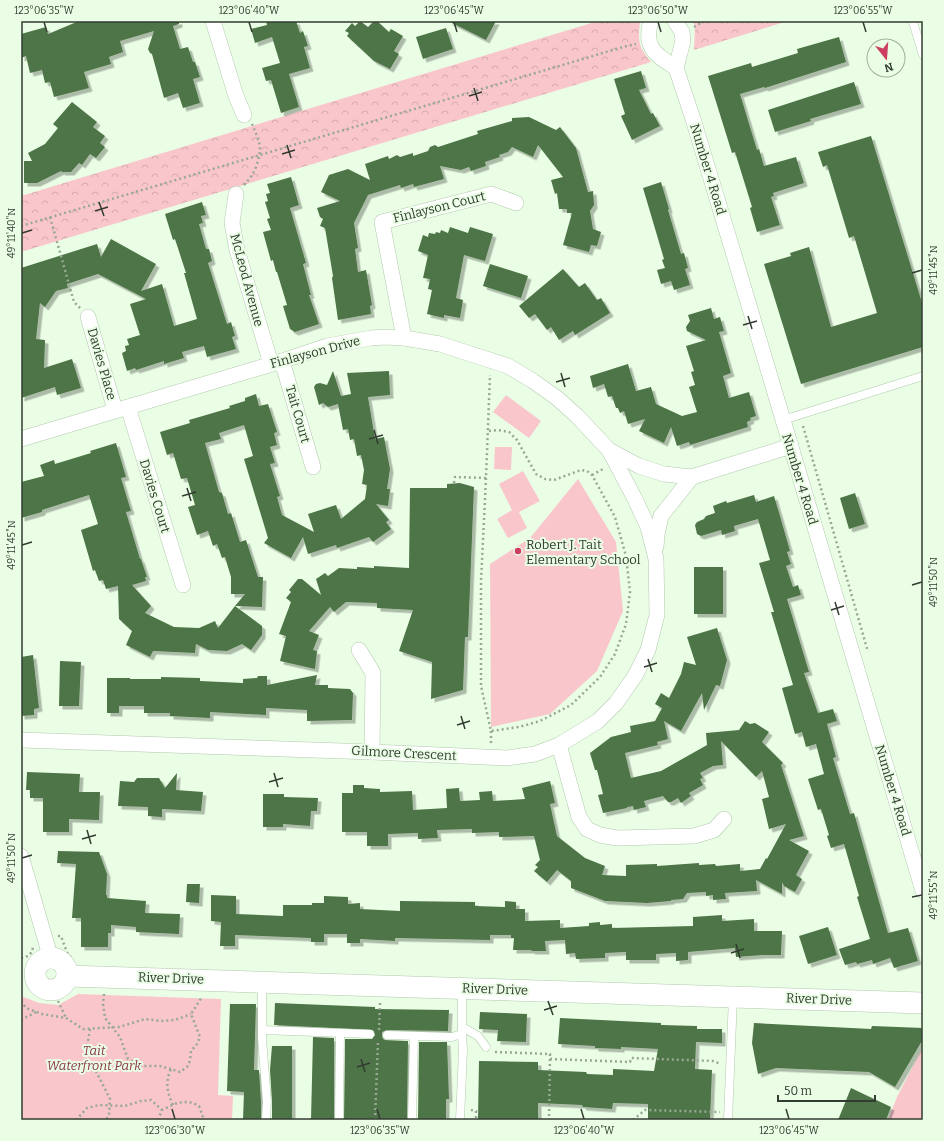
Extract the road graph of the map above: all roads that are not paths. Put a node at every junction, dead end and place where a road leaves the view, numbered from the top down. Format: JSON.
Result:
{"nodes":[{"id":1,"x":213,"y":21,"type":"edge"},
{"id":2,"x":650,"y":21,"type":"edge"},
{"id":3,"x":675,"y":21,"type":"edge"},
{"id":4,"x":913,"y":22,"type":"edge"},
{"id":5,"x":923,"y":55,"type":"edge"},
{"id":6,"x":676,"y":68,"type":"junction"},
{"id":7,"x":244,"y":115,"type":"road end"},
{"id":8,"x":236,"y":194,"type":"road end"},
{"id":9,"x":516,"y":203,"type":"dead end"},
{"id":10,"x":88,"y":317,"type":"road end"},
{"id":11,"x":404,"y":338,"type":"junction"},
{"id":12,"x":277,"y":363,"type":"junction"},
{"id":13,"x":923,"y":376,"type":"edge"},
{"id":14,"x":122,"y":408,"type":"junction"},
{"id":15,"x":783,"y":420,"type":"junction"},
{"id":16,"x":21,"y":439,"type":"edge"},
{"id":17,"x":791,"y":446,"type":"junction"},
{"id":18,"x":610,"y":457,"type":"junction"},
{"id":19,"x":313,"y":467,"type":"dead end"},
{"id":20,"x":692,"y":477,"type":"junction"},
{"id":21,"x":656,"y":559,"type":"junction"},
{"id":22,"x":183,"y":585,"type":"dead end"},
{"id":23,"x":359,"y":650,"type":"dead end"},
{"id":24,"x":21,"y":740,"type":"edge"},
{"id":25,"x":559,"y":746,"type":"junction"},
{"id":26,"x":372,"y":752,"type":"junction"},
{"id":27,"x":724,"y":819,"type":"dead end"},
{"id":28,"x":21,"y":856,"type":"edge"},
{"id":29,"x":923,"y":891,"type":"edge"},
{"id":30,"x":51,"y":958,"type":"junction"},
{"id":31,"x":28,"y":973,"type":"edge"},
{"id":32,"x":67,"y":976,"type":"junction"},
{"id":33,"x":262,"y":981,"type":"junction"},
{"id":34,"x":462,"y":988,"type":"junction"},
{"id":35,"x":734,"y":997,"type":"junction"},
{"id":36,"x":923,"y":1002,"type":"edge"},
{"id":37,"x":262,"y":1030,"type":"junction"},
{"id":38,"x":462,"y":1031,"type":"junction"},
{"id":39,"x":340,"y":1033,"type":"junction"},
{"id":40,"x":370,"y":1034,"type":"dead end"},
{"id":41,"x":387,"y":1035,"type":"dead end"},
{"id":42,"x":414,"y":1036,"type":"junction"},
{"id":43,"x":487,"y":1049,"type":"road end"},
{"id":44,"x":728,"y":1116,"type":"edge"},
{"id":45,"x":266,"y":1120,"type":"edge"},
{"id":46,"x":339,"y":1120,"type":"edge"},
{"id":47,"x":412,"y":1120,"type":"edge"},
{"id":48,"x":460,"y":1120,"type":"edge"}],
"edges":[{"from":1,"to":7,"type":"street"},
{"from":2,"to":6,"type":"street"},
{"from":3,"to":6,"type":"street"},
{"from":4,"to":5,"type":"lane"},
{"from":6,"to":15,"type":"street","name":"Number 4 Road"},
{"from":8,"to":12,"type":"street","name":"McLeod Avenue"},
{"from":9,"to":11,"type":"street","name":"Finlayson Court"},
{"from":10,"to":14,"type":"street","name":"Davies Place"},
{"from":11,"to":12,"type":"street","name":"Finlayson Drive"},
{"from":11,"to":18,"type":"street","name":"Finlayson Drive"},
{"from":12,"to":14,"type":"street","name":"Finlayson Drive"},
{"from":12,"to":19,"type":"street","name":"Tait Court"},
{"from":13,"to":15,"type":"lane"},
{"from":14,"to":16,"type":"street","name":"Finlayson Drive"},
{"from":14,"to":22,"type":"street","name":"Davies Court"},
{"from":15,"to":17,"type":"street","name":"Number 4 Road"},
{"from":17,"to":20,"type":"street","name":"Finlayson Drive"},
{"from":17,"to":29,"type":"street","name":"Number 4 Road"},
{"from":18,"to":20,"type":"street","name":"Finlayson Drive"},
{"from":18,"to":21,"type":"street","name":"Gilmore Crescent"},
{"from":20,"to":21,"type":"street","name":"Gilmore Crescent"},
{"from":21,"to":25,"type":"street","name":"Gilmore Crescent"},
{"from":23,"to":26,"type":"street"},
{"from":24,"to":26,"type":"street","name":"Gilmore Crescent"},
{"from":25,"to":26,"type":"street","name":"Gilmore Crescent"},
{"from":25,"to":27,"type":"street"},
{"from":28,"to":30,"type":"street"},
{"from":30,"to":31,"type":"street"},
{"from":30,"to":32,"type":"street"},
{"from":31,"to":32,"type":"street"},
{"from":32,"to":33,"type":"street","name":"River Drive"},
{"from":33,"to":34,"type":"street","name":"River Drive"},
{"from":33,"to":37,"type":"lane"},
{"from":34,"to":35,"type":"street","name":"River Drive"},
{"from":34,"to":38,"type":"lane"},
{"from":35,"to":36,"type":"street","name":"River Drive"},
{"from":35,"to":44,"type":"lane"},
{"from":37,"to":39,"type":"lane"},
{"from":37,"to":45,"type":"lane"},
{"from":38,"to":42,"type":"lane"},
{"from":38,"to":43,"type":"lane"},
{"from":38,"to":48,"type":"lane"},
{"from":39,"to":40,"type":"lane"},
{"from":39,"to":46,"type":"lane"},
{"from":41,"to":42,"type":"lane"},
{"from":42,"to":47,"type":"lane"}]}
